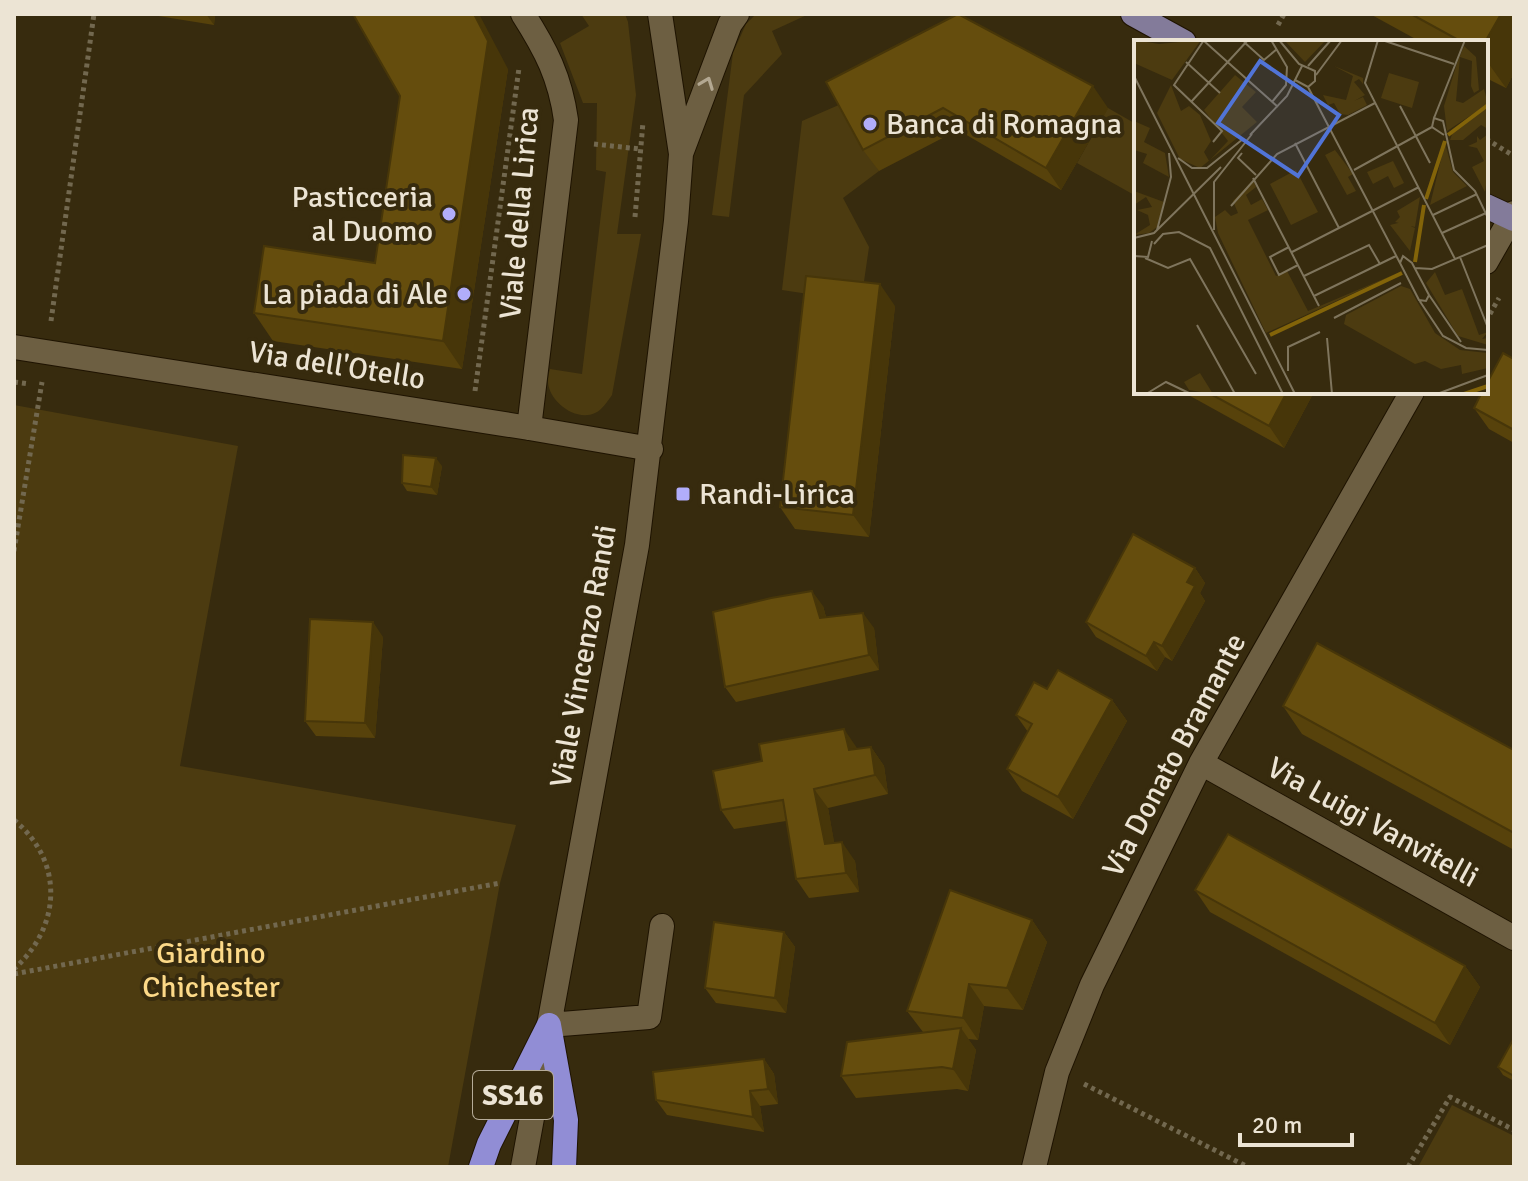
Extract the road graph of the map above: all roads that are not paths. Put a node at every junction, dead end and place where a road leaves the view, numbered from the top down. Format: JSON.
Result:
{"nodes":[{"id":1,"x":523,"y":14,"type":"edge"},
{"id":2,"x":660,"y":14,"type":"edge"},
{"id":3,"x":737,"y":14,"type":"edge"},
{"id":4,"x":1133,"y":14,"type":"edge"},
{"id":5,"x":1180,"y":40,"type":"edge"},
{"id":6,"x":681,"y":154,"type":"junction"},
{"id":7,"x":1488,"y":207,"type":"edge"},
{"id":8,"x":1513,"y":217,"type":"edge"},
{"id":9,"x":1488,"y":259,"type":"edge"},
{"id":10,"x":14,"y":347,"type":"edge"},
{"id":11,"x":1411,"y":394,"type":"edge"},
{"id":12,"x":529,"y":428,"type":"junction"},
{"id":13,"x":651,"y":449,"type":"junction"},
{"id":14,"x":1201,"y":763,"type":"junction"},
{"id":15,"x":662,"y":926,"type":"dead end"},
{"id":16,"x":1514,"y":938,"type":"edge"},
{"id":17,"x":549,"y":1025,"type":"junction"},
{"id":18,"x":481,"y":1167,"type":"edge"},
{"id":19,"x":523,"y":1167,"type":"edge"},
{"id":20,"x":564,"y":1167,"type":"edge"},
{"id":21,"x":1034,"y":1167,"type":"edge"}],
"edges":[{"from":1,"to":12,"type":"street","name":"Viale della Lirica"},
{"from":2,"to":6,"type":"street","name":"Viale Vincenzo Randi"},
{"from":6,"to":3,"type":"street","name":"Viale Vincenzo Randi","one_way":true},
{"from":4,"to":5,"type":"main road"},
{"from":6,"to":13,"type":"street","name":"Viale Vincenzo Randi"},
{"from":7,"to":8,"type":"main road"},
{"from":8,"to":9,"type":"street"},
{"from":10,"to":12,"type":"street","name":"Via dell'Otello"},
{"from":11,"to":14,"type":"street","name":"Via Donato Bramante"},
{"from":12,"to":13,"type":"street","name":"Via dell'Otello"},
{"from":13,"to":17,"type":"street","name":"Viale Vincenzo Randi"},
{"from":14,"to":16,"type":"street","name":"Via Luigi Vanvitelli"},
{"from":14,"to":21,"type":"street","name":"Via Donato Bramante"},
{"from":15,"to":17,"type":"street"},
{"from":17,"to":18,"type":"highway","number":"SS16"},
{"from":17,"to":19,"type":"street","name":"Viale Vincenzo Randi"},
{"from":17,"to":20,"type":"highway","number":"SS16"}]}
